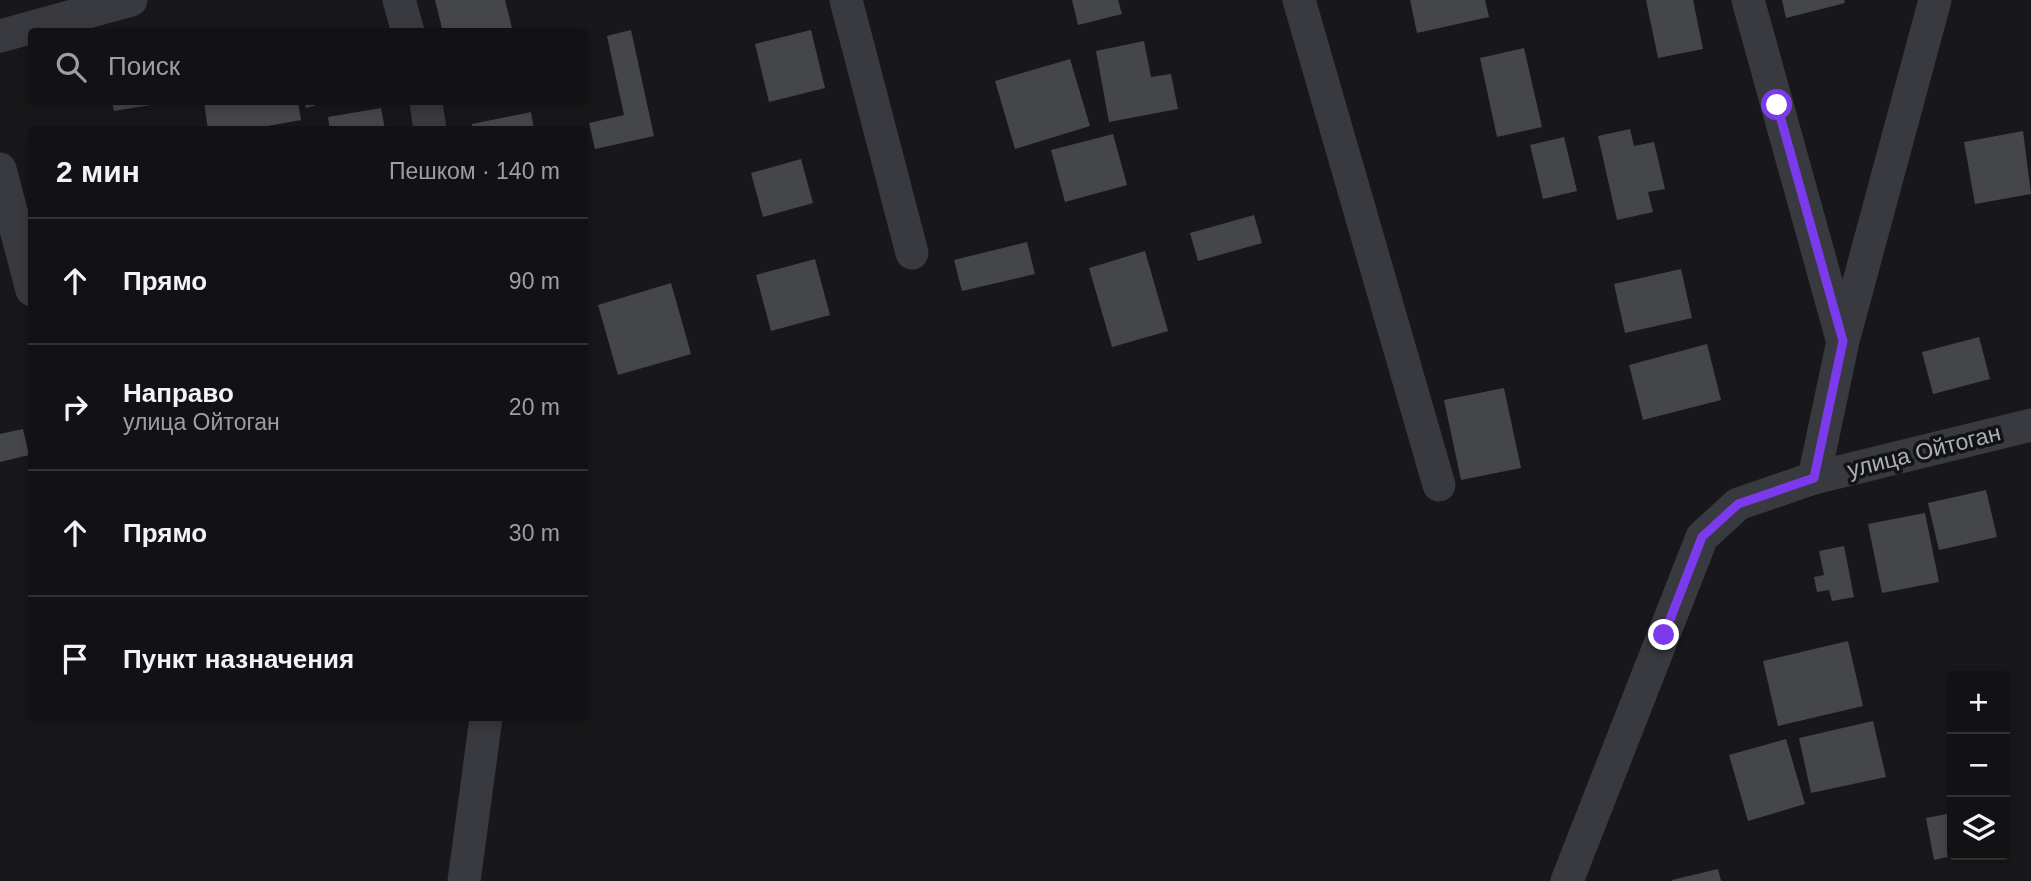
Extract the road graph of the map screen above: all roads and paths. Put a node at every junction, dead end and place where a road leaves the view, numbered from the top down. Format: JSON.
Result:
{"nodes":[{"id":1,"x":131,"y":0,"type":"edge"},
{"id":2,"x":398,"y":0,"type":"edge"},
{"id":3,"x":846,"y":0,"type":"edge"},
{"id":4,"x":1299,"y":0,"type":"edge"},
{"id":5,"x":1748,"y":0,"type":"edge"},
{"id":6,"x":1935,"y":0,"type":"edge"},
{"id":7,"x":28,"y":28,"type":"edge"},
{"id":8,"x":29,"y":28,"type":"edge"},
{"id":9,"x":407,"y":28,"type":"edge"},
{"id":10,"x":0,"y":36,"type":"edge"},
{"id":11,"x":426,"y":105,"type":"edge"},
{"id":12,"x":429,"y":126,"type":"edge"},
{"id":13,"x":0,"y":169,"type":"edge"},
{"id":14,"x":912,"y":253,"type":"dead end"},
{"id":15,"x":28,"y":275,"type":"edge"},
{"id":16,"x":1843,"y":341,"type":"junction"},
{"id":17,"x":2031,"y":425,"type":"edge"},
{"id":18,"x":1814,"y":478,"type":"junction"},
{"id":19,"x":1438,"y":485,"type":"dead end"},
{"id":20,"x":485,"y":721,"type":"edge"},
{"id":21,"x":464,"y":881,"type":"edge"},
{"id":22,"x":1567,"y":881,"type":"edge"}],
"edges":[{"from":1,"to":8,"type":"street"},
{"from":2,"to":9,"type":"street"},
{"from":3,"to":14,"type":"street"},
{"from":4,"to":19,"type":"street"},
{"from":5,"to":16,"type":"street"},
{"from":6,"to":16,"type":"street"},
{"from":7,"to":10,"type":"street"},
{"from":11,"to":12,"type":"street"},
{"from":13,"to":15,"type":"street"},
{"from":16,"to":18,"type":"street"},
{"from":17,"to":18,"type":"street","name":"улица Ойтоган"},
{"from":18,"to":22,"type":"street","name":"улица Ойтоган"},
{"from":20,"to":21,"type":"street"}]}
